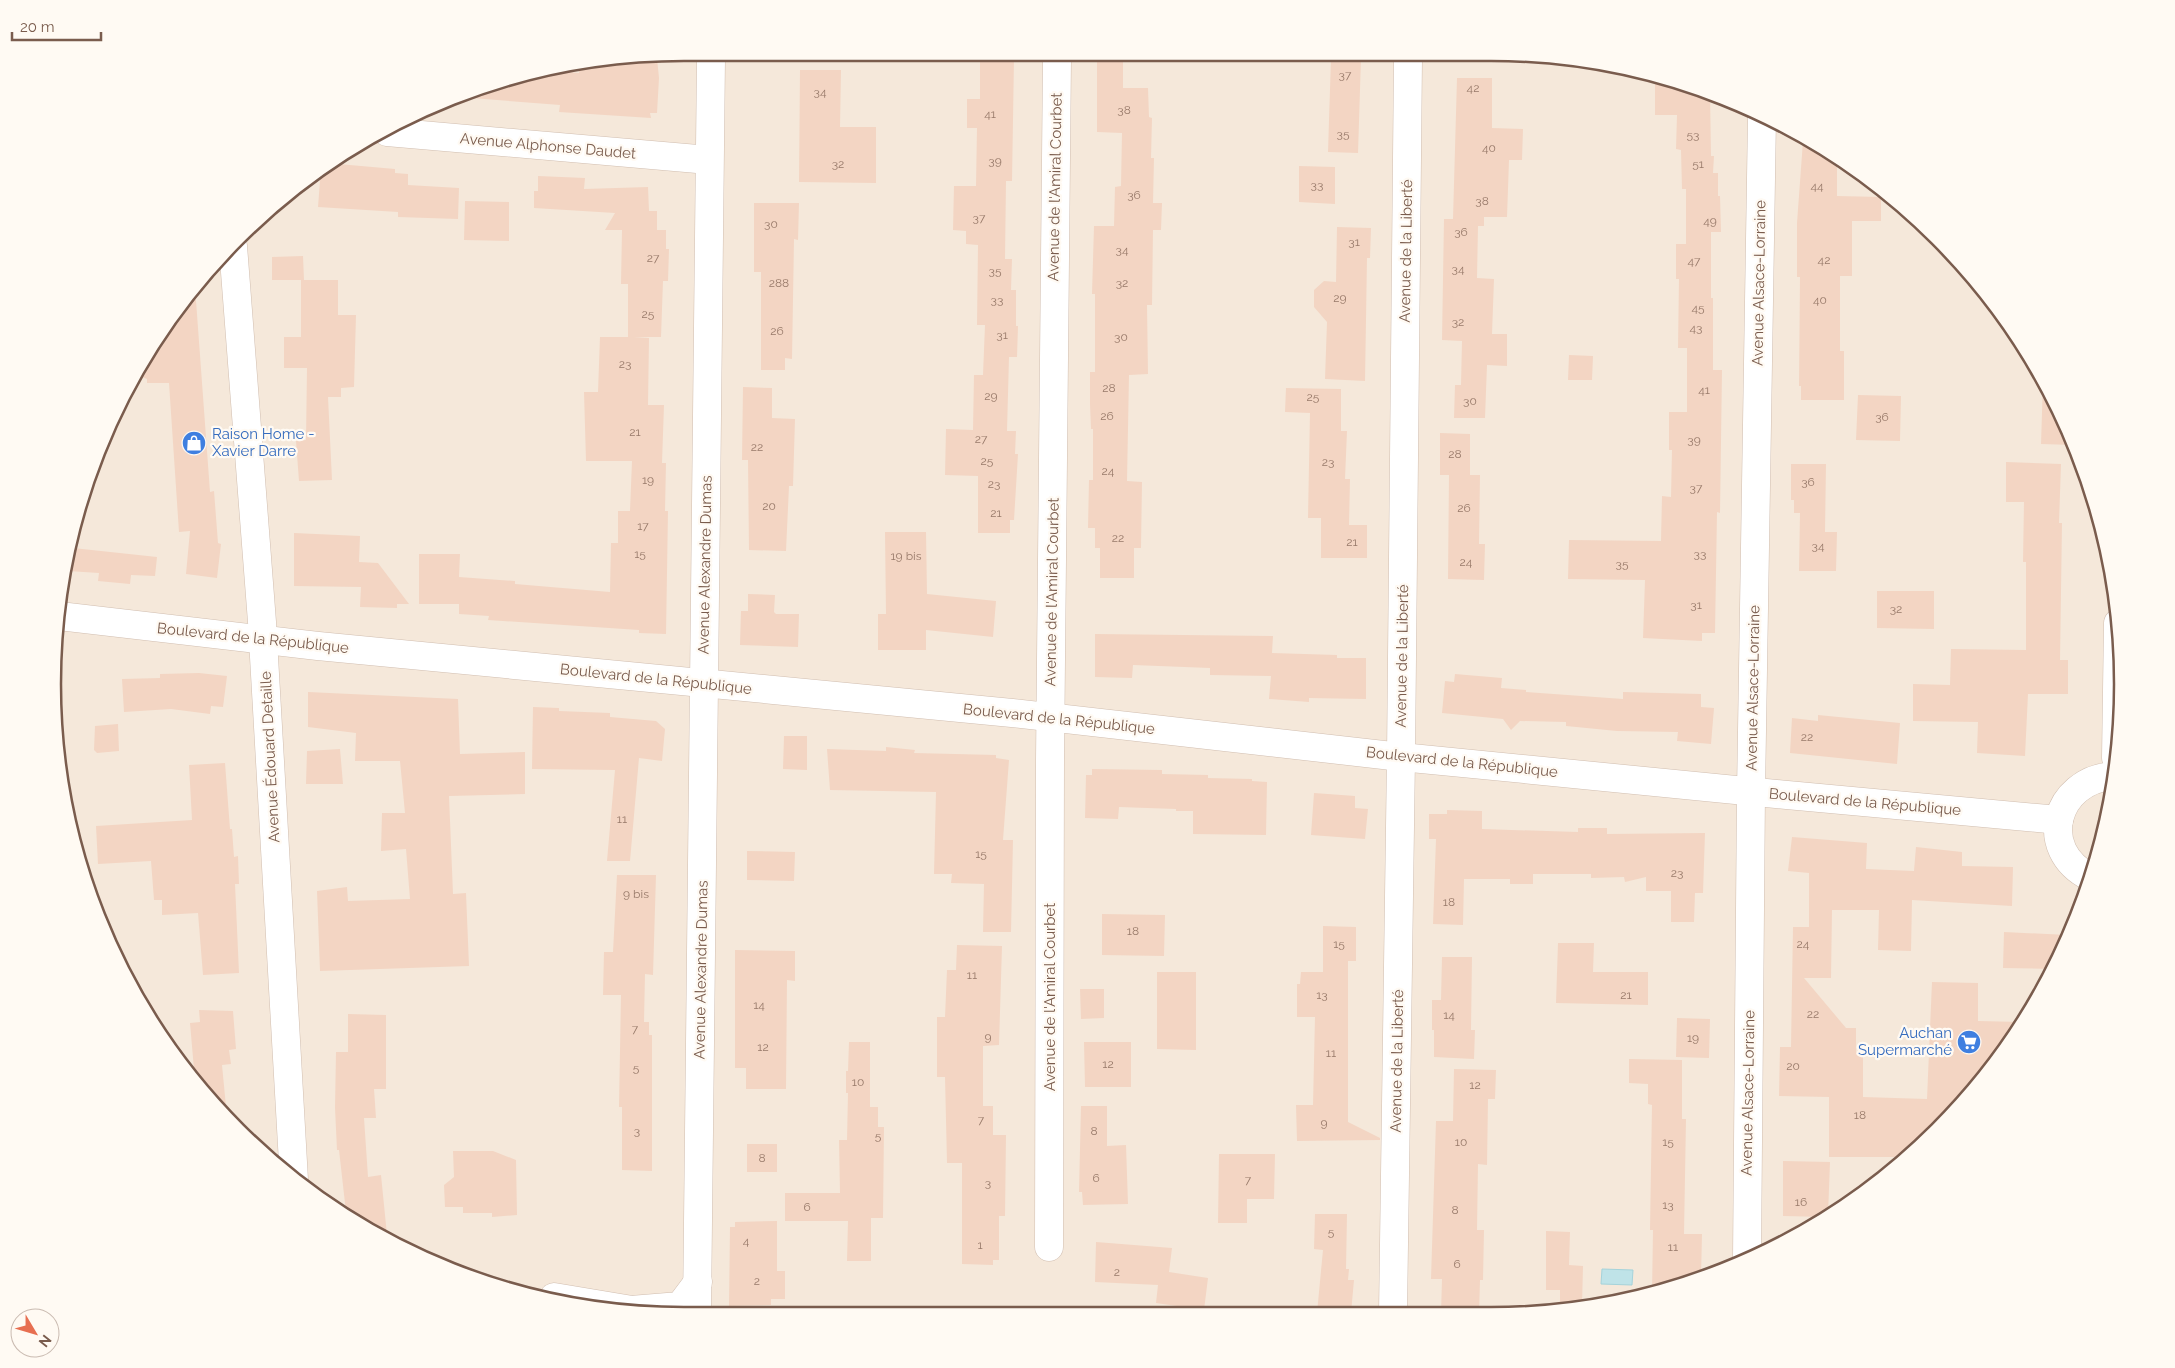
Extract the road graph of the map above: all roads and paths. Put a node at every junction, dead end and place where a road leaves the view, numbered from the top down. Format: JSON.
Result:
{"nodes":[{"id":1,"x":711,"y":61,"type":"edge"},
{"id":2,"x":1057,"y":61,"type":"edge"},
{"id":3,"x":1408,"y":61,"type":"edge"},
{"id":4,"x":1762,"y":123,"type":"edge"},
{"id":5,"x":395,"y":133,"type":"edge"},
{"id":6,"x":709,"y":160,"type":"junction"},
{"id":7,"x":235,"y":254,"type":"edge"},
{"id":8,"x":66,"y":617,"type":"edge"},
{"id":9,"x":263,"y":640,"type":"junction"},
{"id":10,"x":704,"y":684,"type":"junction"},
{"id":11,"x":1051,"y":717,"type":"junction"},
{"id":12,"x":1401,"y":757,"type":"junction"},
{"id":13,"x":2106,"y":776,"type":"edge"},
{"id":14,"x":1751,"y":792,"type":"junction"},
{"id":15,"x":2059,"y":820,"type":"junction"},
{"id":16,"x":2084,"y":874,"type":"edge"},
{"id":17,"x":293,"y":1169,"type":"edge"},
{"id":18,"x":1049,"y":1247,"type":"dead end"},
{"id":19,"x":1747,"y":1251,"type":"edge"},
{"id":20,"x":698,"y":1282,"type":"junction"},
{"id":21,"x":674,"y":1307,"type":"edge"},
{"id":22,"x":698,"y":1307,"type":"edge"},
{"id":23,"x":1393,"y":1307,"type":"edge"}],
"edges":[{"from":1,"to":6,"type":"street","name":"Avenue Alexandre Dumas"},
{"from":2,"to":11,"type":"street","name":"Avenue de l'Amiral Courbet"},
{"from":3,"to":12,"type":"street","name":"Avenue de la Liberté"},
{"from":4,"to":14,"type":"street","name":"Avenue Alsace-Lorraine"},
{"from":5,"to":6,"type":"street","name":"Avenue Alphonse Daudet"},
{"from":6,"to":10,"type":"street","name":"Avenue Alexandre Dumas"},
{"from":7,"to":9,"type":"street","name":"Avenue Édouard Detaille"},
{"from":8,"to":9,"type":"street","name":"Boulevard de la République"},
{"from":9,"to":10,"type":"street","name":"Boulevard de la République"},
{"from":9,"to":17,"type":"street","name":"Avenue Édouard Detaille"},
{"from":10,"to":11,"type":"street","name":"Boulevard de la République"},
{"from":10,"to":20,"type":"street","name":"Avenue Alexandre Dumas"},
{"from":11,"to":12,"type":"street","name":"Boulevard de la République"},
{"from":11,"to":18,"type":"street","name":"Avenue de l'Amiral Courbet"},
{"from":12,"to":14,"type":"street","name":"Boulevard de la République"},
{"from":12,"to":23,"type":"street","name":"Avenue de la Liberté"},
{"from":13,"to":15,"type":"street"},
{"from":14,"to":15,"type":"street","name":"Boulevard de la République"},
{"from":14,"to":19,"type":"street","name":"Avenue Alsace-Lorraine"},
{"from":15,"to":16,"type":"street"},
{"from":20,"to":21,"type":"street"},
{"from":20,"to":22,"type":"street","name":"Avenue Alexandre Dumas"}]}
